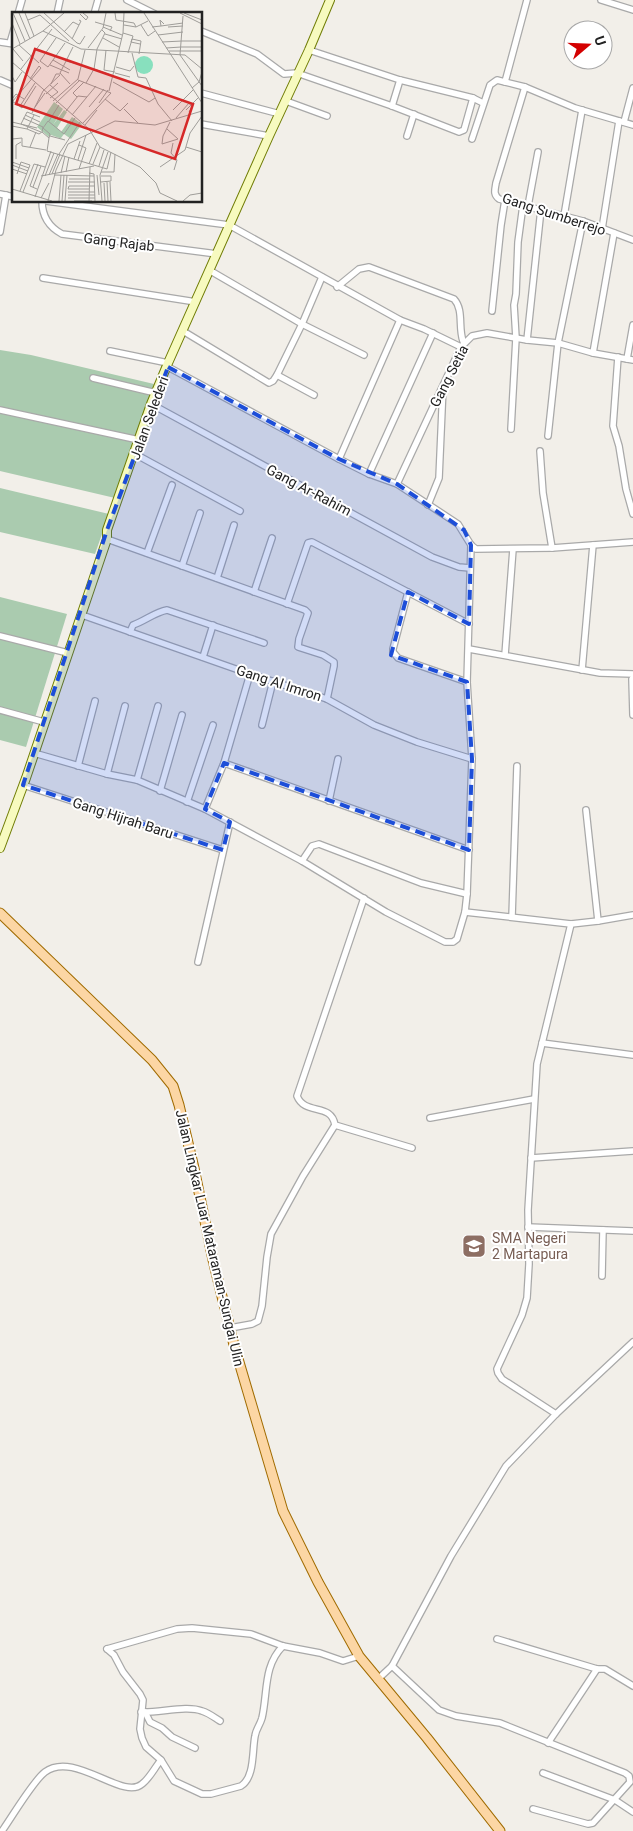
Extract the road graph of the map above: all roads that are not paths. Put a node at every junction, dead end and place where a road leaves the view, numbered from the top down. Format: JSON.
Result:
{"nodes":[{"id":1,"x":128,"y":0,"type":"edge"},
{"id":2,"x":330,"y":0,"type":"edge"},
{"id":3,"x":526,"y":0,"type":"edge"},
{"id":4,"x":601,"y":0,"type":"edge"},
{"id":5,"x":633,"y":10,"type":"edge"},
{"id":6,"x":151,"y":12,"type":"edge"},
{"id":7,"x":202,"y":31,"type":"edge"},
{"id":8,"x":0,"y":42,"type":"edge"},
{"id":9,"x":12,"y":44,"type":"edge"},
{"id":10,"x":309,"y":50,"type":"junction"},
{"id":11,"x":297,"y":73,"type":"junction"},
{"id":12,"x":0,"y":80,"type":"edge"},
{"id":13,"x":400,"y":80,"type":"junction"},
{"id":14,"x":505,"y":82,"type":"junction"},
{"id":15,"x":12,"y":85,"type":"edge"},
{"id":16,"x":525,"y":87,"type":"junction"},
{"id":17,"x":633,"y":88,"type":"edge"},
{"id":18,"x":202,"y":93,"type":"edge"},
{"id":19,"x":473,"y":98,"type":"junction"},
{"id":20,"x":286,"y":101,"type":"junction"},
{"id":21,"x":483,"y":102,"type":"junction"},
{"id":22,"x":392,"y":106,"type":"junction"},
{"id":23,"x":582,"y":110,"type":"junction"},
{"id":24,"x":280,"y":114,"type":"junction"},
{"id":25,"x":414,"y":114,"type":"junction"},
{"id":26,"x":327,"y":116,"type":"dead end"},
{"id":27,"x":621,"y":122,"type":"junction"},
{"id":28,"x":202,"y":124,"type":"edge"},
{"id":29,"x":633,"y":125,"type":"edge"},
{"id":30,"x":269,"y":136,"type":"junction"},
{"id":31,"x":407,"y":136,"type":"dead end"},
{"id":32,"x":472,"y":139,"type":"dead end"},
{"id":33,"x":538,"y":152,"type":"dead end"},
{"id":34,"x":3,"y":195,"type":"edge"},
{"id":35,"x":505,"y":200,"type":"junction"},
{"id":36,"x":42,"y":202,"type":"edge"},
{"id":37,"x":54,"y":202,"type":"edge"},
{"id":38,"x":526,"y":205,"type":"junction"},
{"id":39,"x":541,"y":209,"type":"junction"},
{"id":40,"x":564,"y":216,"type":"junction"},
{"id":41,"x":583,"y":221,"type":"junction"},
{"id":42,"x":229,"y":225,"type":"junction"},
{"id":43,"x":602,"y":229,"type":"junction"},
{"id":44,"x":0,"y":232,"type":"edge"},
{"id":45,"x":614,"y":233,"type":"junction"},
{"id":46,"x":633,"y":240,"type":"edge"},
{"id":47,"x":217,"y":254,"type":"junction"},
{"id":48,"x":209,"y":270,"type":"junction"},
{"id":49,"x":322,"y":277,"type":"junction"},
{"id":50,"x":43,"y":278,"type":"dead end"},
{"id":51,"x":337,"y":287,"type":"junction"},
{"id":52,"x":196,"y":302,"type":"junction"},
{"id":53,"x":492,"y":311,"type":"dead end"},
{"id":54,"x":400,"y":320,"type":"junction"},
{"id":55,"x":302,"y":324,"type":"junction"},
{"id":56,"x":633,"y":326,"type":"edge"},
{"id":57,"x":183,"y":331,"type":"junction"},
{"id":58,"x":433,"y":333,"type":"junction"},
{"id":59,"x":516,"y":338,"type":"junction"},
{"id":60,"x":527,"y":340,"type":"junction"},
{"id":61,"x":558,"y":343,"type":"junction"},
{"id":62,"x":463,"y":344,"type":"junction"},
{"id":63,"x":110,"y":350,"type":"dead end"},
{"id":64,"x":593,"y":353,"type":"junction"},
{"id":65,"x":364,"y":354,"type":"dead end"},
{"id":66,"x":618,"y":357,"type":"junction"},
{"id":67,"x":630,"y":359,"type":"edge"},
{"id":68,"x":168,"y":365,"type":"junction"},
{"id":69,"x":277,"y":375,"type":"junction"},
{"id":70,"x":93,"y":378,"type":"dead end"},
{"id":71,"x":443,"y":384,"type":"junction"},
{"id":72,"x":156,"y":393,"type":"junction"},
{"id":73,"x":314,"y":395,"type":"dead end"},
{"id":74,"x":151,"y":404,"type":"junction"},
{"id":75,"x":0,"y":410,"type":"edge"},
{"id":76,"x":511,"y":429,"type":"dead end"},
{"id":77,"x":548,"y":436,"type":"dead end"},
{"id":78,"x":139,"y":440,"type":"junction"},
{"id":79,"x":540,"y":451,"type":"dead end"},
{"id":80,"x":135,"y":454,"type":"junction"},
{"id":81,"x":339,"y":459,"type":"junction"},
{"id":82,"x":369,"y":474,"type":"junction"},
{"id":83,"x":397,"y":484,"type":"junction"},
{"id":84,"x":172,"y":485,"type":"dead end"},
{"id":85,"x":428,"y":505,"type":"junction"},
{"id":86,"x":240,"y":511,"type":"dead end"},
{"id":87,"x":200,"y":513,"type":"dead end"},
{"id":88,"x":633,"y":514,"type":"edge"},
{"id":89,"x":234,"y":525,"type":"dead end"},
{"id":90,"x":272,"y":538,"type":"dead end"},
{"id":91,"x":107,"y":539,"type":"junction"},
{"id":92,"x":633,"y":542,"type":"edge"},
{"id":93,"x":471,"y":545,"type":"junction"},
{"id":94,"x":593,"y":545,"type":"junction"},
{"id":95,"x":552,"y":548,"type":"junction"},
{"id":96,"x":513,"y":549,"type":"junction"},
{"id":97,"x":147,"y":553,"type":"junction"},
{"id":98,"x":182,"y":566,"type":"junction"},
{"id":99,"x":470,"y":568,"type":"junction"},
{"id":100,"x":217,"y":578,"type":"junction"},
{"id":101,"x":254,"y":592,"type":"junction"},
{"id":102,"x":408,"y":592,"type":"junction"},
{"id":103,"x":287,"y":604,"type":"junction"},
{"id":104,"x":82,"y":615,"type":"junction"},
{"id":105,"x":469,"y":624,"type":"junction"},
{"id":106,"x":213,"y":625,"type":"junction"},
{"id":107,"x":130,"y":632,"type":"junction"},
{"id":108,"x":0,"y":636,"type":"edge"},
{"id":109,"x":264,"y":643,"type":"dead end"},
{"id":110,"x":469,"y":649,"type":"junction"},
{"id":111,"x":68,"y":653,"type":"junction"},
{"id":112,"x":505,"y":655,"type":"junction"},
{"id":113,"x":202,"y":657,"type":"junction"},
{"id":114,"x":582,"y":670,"type":"junction"},
{"id":115,"x":250,"y":674,"type":"junction"},
{"id":116,"x":633,"y":676,"type":"edge"},
{"id":117,"x":273,"y":681,"type":"junction"},
{"id":118,"x":467,"y":682,"type":"junction"},
{"id":119,"x":327,"y":699,"type":"junction"},
{"id":120,"x":96,"y":701,"type":"dead end"},
{"id":121,"x":125,"y":706,"type":"dead end"},
{"id":122,"x":158,"y":706,"type":"dead end"},
{"id":123,"x":0,"y":710,"type":"edge"},
{"id":124,"x":182,"y":715,"type":"dead end"},
{"id":125,"x":633,"y":715,"type":"edge"},
{"id":126,"x":44,"y":722,"type":"junction"},
{"id":127,"x":214,"y":725,"type":"dead end"},
{"id":128,"x":262,"y":725,"type":"dead end"},
{"id":129,"x":34,"y":753,"type":"junction"},
{"id":130,"x":338,"y":759,"type":"dead end"},
{"id":131,"x":472,"y":759,"type":"junction"},
{"id":132,"x":224,"y":763,"type":"junction"},
{"id":133,"x":78,"y":766,"type":"junction"},
{"id":134,"x":517,"y":766,"type":"dead end"},
{"id":135,"x":107,"y":774,"type":"junction"},
{"id":136,"x":137,"y":780,"type":"junction"},
{"id":137,"x":23,"y":785,"type":"junction"},
{"id":138,"x":160,"y":791,"type":"junction"},
{"id":139,"x":329,"y":801,"type":"junction"},
{"id":140,"x":187,"y":802,"type":"junction"},
{"id":141,"x":206,"y":809,"type":"junction"},
{"id":142,"x":586,"y":810,"type":"dead end"},
{"id":143,"x":230,"y":822,"type":"junction"},
{"id":144,"x":0,"y":848,"type":"edge"},
{"id":145,"x":223,"y":850,"type":"junction"},
{"id":146,"x":469,"y":850,"type":"junction"},
{"id":147,"x":302,"y":861,"type":"junction"},
{"id":148,"x":467,"y":894,"type":"junction"},
{"id":149,"x":364,"y":898,"type":"junction"},
{"id":150,"x":0,"y":912,"type":"edge"},
{"id":151,"x":465,"y":912,"type":"junction"},
{"id":152,"x":633,"y":915,"type":"edge"},
{"id":153,"x":512,"y":917,"type":"junction"},
{"id":154,"x":598,"y":921,"type":"junction"},
{"id":155,"x":571,"y":924,"type":"junction"},
{"id":156,"x":198,"y":962,"type":"dead end"},
{"id":157,"x":542,"y":1043,"type":"junction"},
{"id":158,"x":633,"y":1055,"type":"edge"},
{"id":159,"x":534,"y":1099,"type":"junction"},
{"id":160,"x":430,"y":1118,"type":"dead end"},
{"id":161,"x":335,"y":1125,"type":"junction"},
{"id":162,"x":412,"y":1148,"type":"dead end"},
{"id":163,"x":633,"y":1150,"type":"edge"},
{"id":164,"x":531,"y":1158,"type":"junction"},
{"id":165,"x":528,"y":1227,"type":"junction"},
{"id":166,"x":603,"y":1230,"type":"junction"},
{"id":167,"x":633,"y":1231,"type":"edge"},
{"id":168,"x":602,"y":1276,"type":"dead end"},
{"id":169,"x":230,"y":1328,"type":"junction"},
{"id":170,"x":633,"y":1342,"type":"edge"},
{"id":171,"x":556,"y":1414,"type":"junction"},
{"id":172,"x":497,"y":1639,"type":"dead end"},
{"id":173,"x":283,"y":1646,"type":"junction"},
{"id":174,"x":360,"y":1656,"type":"junction"},
{"id":175,"x":392,"y":1666,"type":"junction"},
{"id":176,"x":597,"y":1669,"type":"junction"},
{"id":177,"x":377,"y":1680,"type":"junction"},
{"id":178,"x":633,"y":1686,"type":"edge"},
{"id":179,"x":143,"y":1712,"type":"junction"},
{"id":180,"x":220,"y":1721,"type":"dead end"},
{"id":181,"x":548,"y":1743,"type":"junction"},
{"id":182,"x":195,"y":1748,"type":"dead end"},
{"id":183,"x":161,"y":1760,"type":"junction"},
{"id":184,"x":544,"y":1773,"type":"dead end"},
{"id":185,"x":615,"y":1800,"type":"junction"},
{"id":186,"x":533,"y":1809,"type":"dead end"},
{"id":187,"x":633,"y":1812,"type":"edge"},
{"id":188,"x":1,"y":1831,"type":"edge"},
{"id":189,"x":500,"y":1831,"type":"edge"}],
"edges":[{"from":1,"to":6,"type":"street"},
{"from":2,"to":10,"type":"street","name":"Jalan Selederi"},
{"from":3,"to":14,"type":"street"},
{"from":4,"to":5,"type":"street"},
{"from":7,"to":11,"type":"street"},
{"from":8,"to":9,"type":"street"},
{"from":10,"to":11,"type":"street","name":"Jalan Selederi"},
{"from":10,"to":13,"type":"street"},
{"from":11,"to":20,"type":"street","name":"Jalan Selederi"},
{"from":11,"to":22,"type":"street"},
{"from":12,"to":15,"type":"street"},
{"from":13,"to":19,"type":"street"},
{"from":13,"to":22,"type":"street"},
{"from":14,"to":16,"type":"street"},
{"from":14,"to":21,"type":"street"},
{"from":16,"to":23,"type":"street"},
{"from":16,"to":35,"type":"street","name":"Gang Sumberrejo"},
{"from":17,"to":27,"type":"street"},
{"from":18,"to":24,"type":"street"},
{"from":19,"to":21,"type":"street"},
{"from":19,"to":25,"type":"street"},
{"from":20,"to":24,"type":"street","name":"Jalan Selederi"},
{"from":20,"to":26,"type":"street"},
{"from":21,"to":32,"type":"street"},
{"from":22,"to":25,"type":"street"},
{"from":23,"to":27,"type":"street"},
{"from":23,"to":40,"type":"street"},
{"from":24,"to":30,"type":"street","name":"Jalan Selederi"},
{"from":25,"to":31,"type":"street"},
{"from":27,"to":29,"type":"street"},
{"from":27,"to":43,"type":"street"},
{"from":28,"to":30,"type":"street"},
{"from":30,"to":42,"type":"street","name":"Jalan Selederi"},
{"from":33,"to":38,"type":"street"},
{"from":34,"to":44,"type":"street"},
{"from":35,"to":38,"type":"street","name":"Gang Sumberrejo"},
{"from":35,"to":53,"type":"street"},
{"from":36,"to":47,"type":"street","name":"Gang Rajab"},
{"from":37,"to":42,"type":"street"},
{"from":38,"to":39,"type":"street","name":"Gang Sumberrejo"},
{"from":38,"to":59,"type":"street"},
{"from":39,"to":40,"type":"street","name":"Gang Sumberrejo"},
{"from":39,"to":60,"type":"street"},
{"from":40,"to":41,"type":"street","name":"Gang Sumberrejo"},
{"from":41,"to":43,"type":"street","name":"Gang Sumberrejo"},
{"from":41,"to":61,"type":"street"},
{"from":42,"to":47,"type":"street","name":"Jalan Selederi"},
{"from":42,"to":49,"type":"street"},
{"from":43,"to":45,"type":"street","name":"Gang Sumberrejo"},
{"from":45,"to":46,"type":"street","name":"Gang Sumberrejo"},
{"from":45,"to":64,"type":"street"},
{"from":47,"to":48,"type":"street","name":"Jalan Selederi"},
{"from":48,"to":52,"type":"street","name":"Jalan Selederi"},
{"from":48,"to":55,"type":"street"},
{"from":49,"to":51,"type":"street"},
{"from":49,"to":55,"type":"street"},
{"from":50,"to":52,"type":"street"},
{"from":51,"to":54,"type":"street"},
{"from":51,"to":62,"type":"street"},
{"from":52,"to":57,"type":"street","name":"Jalan Selederi"},
{"from":54,"to":58,"type":"street"},
{"from":54,"to":81,"type":"street"},
{"from":55,"to":65,"type":"street"},
{"from":55,"to":69,"type":"street"},
{"from":56,"to":67,"type":"street"},
{"from":57,"to":68,"type":"street","name":"Jalan Selederi"},
{"from":57,"to":69,"type":"street"},
{"from":58,"to":62,"type":"street"},
{"from":58,"to":82,"type":"street"},
{"from":59,"to":60,"type":"street","name":"Gang Setia"},
{"from":59,"to":62,"type":"street","name":"Gang Setia"},
{"from":59,"to":76,"type":"street"},
{"from":60,"to":61,"type":"street","name":"Gang Setia"},
{"from":61,"to":64,"type":"street","name":"Gang Setia"},
{"from":61,"to":77,"type":"street"},
{"from":62,"to":71,"type":"street","name":"Gang Setia"},
{"from":63,"to":68,"type":"street"},
{"from":64,"to":66,"type":"street","name":"Gang Setia"},
{"from":66,"to":67,"type":"street","name":"Gang Setia"},
{"from":66,"to":88,"type":"street"},
{"from":68,"to":72,"type":"street","name":"Jalan Selederi"},
{"from":68,"to":81,"type":"street"},
{"from":69,"to":73,"type":"street"},
{"from":70,"to":72,"type":"street"},
{"from":71,"to":83,"type":"street","name":"Gang Setia"},
{"from":71,"to":85,"type":"street"},
{"from":72,"to":74,"type":"street","name":"Jalan Selederi"},
{"from":74,"to":78,"type":"street","name":"Jalan Selederi"},
{"from":74,"to":99,"type":"street","name":"Gang Ar-Rahim"},
{"from":75,"to":78,"type":"street"},
{"from":78,"to":80,"type":"street","name":"Jalan Selederi"},
{"from":79,"to":95,"type":"street"},
{"from":80,"to":86,"type":"street"},
{"from":80,"to":91,"type":"street","name":"Jalan Selederi"},
{"from":81,"to":82,"type":"street"},
{"from":82,"to":83,"type":"street"},
{"from":83,"to":85,"type":"street"},
{"from":84,"to":97,"type":"street"},
{"from":85,"to":93,"type":"street"},
{"from":87,"to":98,"type":"street"},
{"from":89,"to":100,"type":"street"},
{"from":90,"to":101,"type":"street"},
{"from":91,"to":97,"type":"street"},
{"from":91,"to":104,"type":"street","name":"Jalan Selederi"},
{"from":92,"to":94,"type":"street"},
{"from":93,"to":96,"type":"street"},
{"from":93,"to":99,"type":"street"},
{"from":94,"to":95,"type":"street"},
{"from":94,"to":114,"type":"street"},
{"from":95,"to":96,"type":"street"},
{"from":96,"to":112,"type":"street"},
{"from":97,"to":98,"type":"street"},
{"from":98,"to":100,"type":"street"},
{"from":99,"to":105,"type":"street"},
{"from":100,"to":101,"type":"street"},
{"from":101,"to":103,"type":"street"},
{"from":102,"to":103,"type":"street"},
{"from":102,"to":105,"type":"street"},
{"from":102,"to":118,"type":"street"},
{"from":103,"to":119,"type":"street"},
{"from":104,"to":107,"type":"street","name":"Gang Al Imron"},
{"from":104,"to":111,"type":"street","name":"Jalan Selederi"},
{"from":105,"to":110,"type":"street"},
{"from":106,"to":107,"type":"street"},
{"from":106,"to":109,"type":"street"},
{"from":106,"to":113,"type":"street"},
{"from":107,"to":113,"type":"street","name":"Gang Al Imron"},
{"from":108,"to":111,"type":"street"},
{"from":110,"to":112,"type":"street"},
{"from":110,"to":118,"type":"street"},
{"from":111,"to":126,"type":"street","name":"Jalan Selederi"},
{"from":112,"to":114,"type":"street"},
{"from":113,"to":115,"type":"street","name":"Gang Al Imron"},
{"from":114,"to":116,"type":"street"},
{"from":115,"to":117,"type":"street","name":"Gang Al Imron"},
{"from":115,"to":132,"type":"street"},
{"from":116,"to":125,"type":"street"},
{"from":117,"to":119,"type":"street","name":"Gang Al Imron"},
{"from":117,"to":128,"type":"street"},
{"from":118,"to":131,"type":"street"},
{"from":119,"to":131,"type":"street","name":"Gang Al Imron"},
{"from":120,"to":133,"type":"street"},
{"from":121,"to":135,"type":"street"},
{"from":122,"to":136,"type":"street"},
{"from":123,"to":126,"type":"street"},
{"from":124,"to":138,"type":"street"},
{"from":126,"to":129,"type":"street","name":"Jalan Selederi"},
{"from":127,"to":140,"type":"street"},
{"from":129,"to":133,"type":"street"},
{"from":129,"to":137,"type":"street","name":"Jalan Selederi"},
{"from":130,"to":139,"type":"street"},
{"from":131,"to":146,"type":"street"},
{"from":132,"to":139,"type":"street"},
{"from":132,"to":141,"type":"street"},
{"from":133,"to":135,"type":"street"},
{"from":134,"to":153,"type":"street"},
{"from":135,"to":136,"type":"street"},
{"from":136,"to":138,"type":"street"},
{"from":137,"to":144,"type":"street","name":"Jalan Selederi"},
{"from":137,"to":145,"type":"street","name":"Gang Hijrah Baru"},
{"from":138,"to":140,"type":"street"},
{"from":139,"to":146,"type":"street"},
{"from":140,"to":141,"type":"street"},
{"from":141,"to":143,"type":"street"},
{"from":142,"to":154,"type":"street"},
{"from":143,"to":145,"type":"street"},
{"from":143,"to":147,"type":"street"},
{"from":145,"to":156,"type":"street"},
{"from":146,"to":148,"type":"street"},
{"from":147,"to":148,"type":"street"},
{"from":147,"to":149,"type":"street"},
{"from":148,"to":151,"type":"street"},
{"from":149,"to":151,"type":"street"},
{"from":149,"to":161,"type":"street"},
{"from":150,"to":169,"type":"main road","name":"Jalan Lingkar Luar Mataraman-Sungai Ulin"},
{"from":151,"to":153,"type":"street"},
{"from":152,"to":154,"type":"street"},
{"from":153,"to":155,"type":"street"},
{"from":154,"to":155,"type":"street"},
{"from":155,"to":157,"type":"street"},
{"from":157,"to":158,"type":"street"},
{"from":157,"to":159,"type":"street"},
{"from":159,"to":160,"type":"street"},
{"from":159,"to":164,"type":"street"},
{"from":161,"to":162,"type":"street"},
{"from":161,"to":169,"type":"street"},
{"from":163,"to":164,"type":"street"},
{"from":164,"to":165,"type":"street"},
{"from":165,"to":166,"type":"street"},
{"from":165,"to":171,"type":"street"},
{"from":166,"to":167,"type":"street"},
{"from":166,"to":168,"type":"street"},
{"from":169,"to":174,"type":"main road","name":"Jalan Lingkar Luar Mataraman-Sungai Ulin"},
{"from":170,"to":171,"type":"street"},
{"from":171,"to":175,"type":"street"},
{"from":172,"to":176,"type":"street"},
{"from":173,"to":174,"type":"street"},
{"from":173,"to":179,"type":"street"},
{"from":173,"to":183,"type":"street"},
{"from":174,"to":177,"type":"main road","name":"Jalan Lingkar Luar Mataraman-Sungai Ulin"},
{"from":175,"to":177,"type":"street"},
{"from":175,"to":181,"type":"street"},
{"from":176,"to":178,"type":"street"},
{"from":176,"to":181,"type":"street"},
{"from":177,"to":189,"type":"main road","name":"Jalan Lingkar Luar Mataraman-Sungai Ulin"},
{"from":179,"to":180,"type":"street"},
{"from":179,"to":182,"type":"street"},
{"from":179,"to":183,"type":"street"},
{"from":181,"to":185,"type":"street"},
{"from":183,"to":188,"type":"street"},
{"from":184,"to":185,"type":"street"},
{"from":185,"to":186,"type":"street"},
{"from":185,"to":187,"type":"street"}]}
